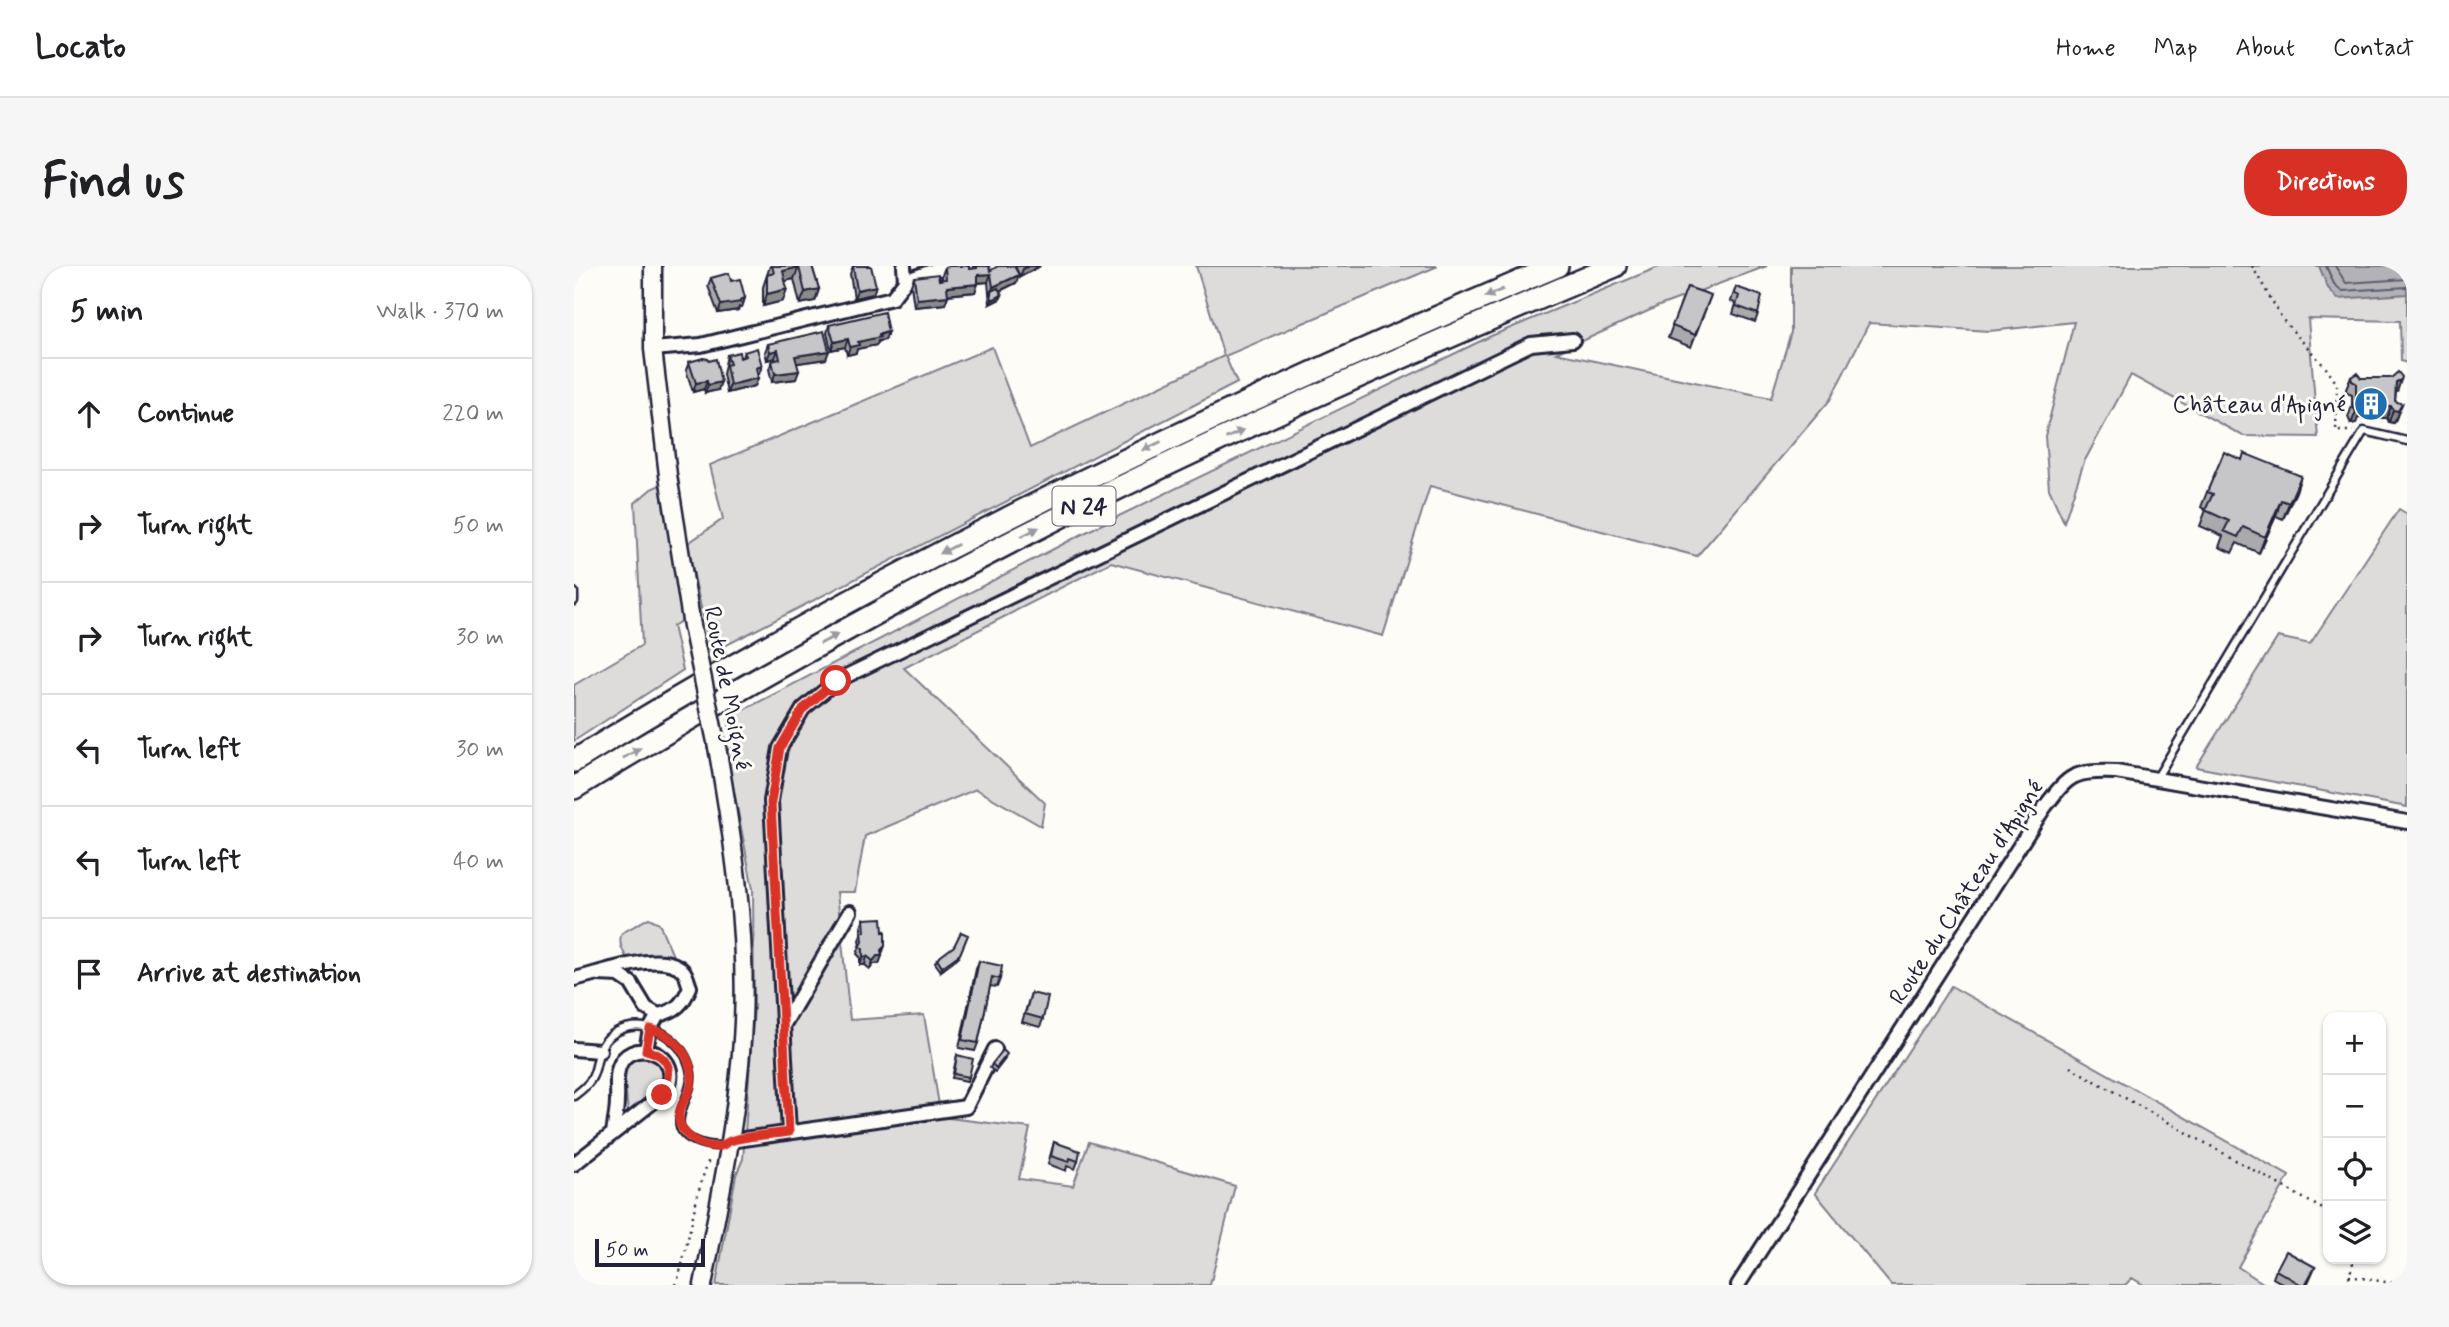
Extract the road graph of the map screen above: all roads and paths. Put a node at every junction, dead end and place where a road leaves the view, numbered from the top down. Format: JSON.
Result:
{"nodes":[{"id":1,"x":653,"y":266,"type":"edge"},
{"id":2,"x":904,"y":266,"type":"edge"},
{"id":3,"x":946,"y":266,"type":"edge"},
{"id":4,"x":1557,"y":266,"type":"edge"},
{"id":5,"x":1615,"y":266,"type":"edge"},
{"id":6,"x":2252,"y":266,"type":"edge"},
{"id":7,"x":905,"y":281,"type":"junction"},
{"id":8,"x":1573,"y":340,"type":"dead end"},
{"id":9,"x":653,"y":349,"type":"junction"},
{"id":10,"x":2364,"y":431,"type":"junction"},
{"id":11,"x":2407,"y":441,"type":"edge"},
{"id":12,"x":574,"y":592,"type":"edge"},
{"id":13,"x":574,"y":601,"type":"edge"},
{"id":14,"x":574,"y":761,"type":"edge"},
{"id":15,"x":2156,"y":779,"type":"junction"},
{"id":16,"x":574,"y":788,"type":"edge"},
{"id":17,"x":2407,"y":822,"type":"edge"},
{"id":18,"x":850,"y":912,"type":"dead end"},
{"id":19,"x":598,"y":974,"type":"junction"},
{"id":20,"x":574,"y":979,"type":"edge"},
{"id":21,"x":658,"y":1015,"type":"junction"},
{"id":22,"x":783,"y":1026,"type":"junction"},
{"id":23,"x":650,"y":1029,"type":"junction"},
{"id":24,"x":574,"y":1049,"type":"edge"},
{"id":25,"x":995,"y":1049,"type":"dead end"},
{"id":26,"x":646,"y":1050,"type":"junction"},
{"id":27,"x":600,"y":1051,"type":"junction"},
{"id":28,"x":2070,"y":1067,"type":"dead end"},
{"id":29,"x":574,"y":1096,"type":"edge"},
{"id":30,"x":789,"y":1132,"type":"junction"},
{"id":31,"x":612,"y":1133,"type":"junction"},
{"id":32,"x":725,"y":1143,"type":"junction"},
{"id":33,"x":574,"y":1164,"type":"edge"},
{"id":34,"x":2323,"y":1209,"type":"edge"},
{"id":35,"x":2353,"y":1264,"type":"edge"},
{"id":36,"x":2349,"y":1276,"type":"junction"},
{"id":37,"x":676,"y":1285,"type":"edge"},
{"id":38,"x":703,"y":1285,"type":"edge"},
{"id":39,"x":1738,"y":1285,"type":"edge"},
{"id":40,"x":2347,"y":1285,"type":"edge"},
{"id":41,"x":2404,"y":1285,"type":"edge"}],
"edges":[{"from":1,"to":9,"type":"street","name":"Route de Moigné"},
{"from":2,"to":7,"type":"street"},
{"from":3,"to":7,"type":"street"},
{"from":4,"to":14,"type":"highway","number":"N 24","one_way":true},
{"from":16,"to":5,"type":"highway","number":"N 24","one_way":true},
{"from":6,"to":10,"type":"path"},
{"from":7,"to":9,"type":"street"},
{"from":8,"to":22,"type":"street"},
{"from":9,"to":32,"type":"street","name":"Route de Moigné","bridge":true},
{"from":10,"to":11,"type":"lane"},
{"from":10,"to":15,"type":"lane"},
{"from":12,"to":13,"type":"lane"},
{"from":15,"to":17,"type":"street","name":"Route du Château d'Apigné"},
{"from":15,"to":39,"type":"street","name":"Route du Château d'Apigné"},
{"from":18,"to":22,"type":"street"},
{"from":19,"to":20,"type":"street"},
{"from":19,"to":21,"type":"street"},
{"from":19,"to":21,"type":"street"},
{"from":21,"to":23,"type":"street"},
{"from":22,"to":30,"type":"street"},
{"from":23,"to":26,"type":"street"},
{"from":23,"to":27,"type":"lane"},
{"from":23,"to":32,"type":"lane"},
{"from":24,"to":27,"type":"street"},
{"from":25,"to":30,"type":"street"},
{"from":26,"to":31,"type":"street"},
{"from":26,"to":31,"type":"street"},
{"from":27,"to":29,"type":"lane"},
{"from":28,"to":34,"type":"path"},
{"from":30,"to":32,"type":"street"},
{"from":31,"to":33,"type":"street"},
{"from":32,"to":37,"type":"path"},
{"from":32,"to":38,"type":"street","name":"Route de Moigné"},
{"from":35,"to":36,"type":"path"},
{"from":36,"to":40,"type":"path"},
{"from":36,"to":41,"type":"path"}]}
